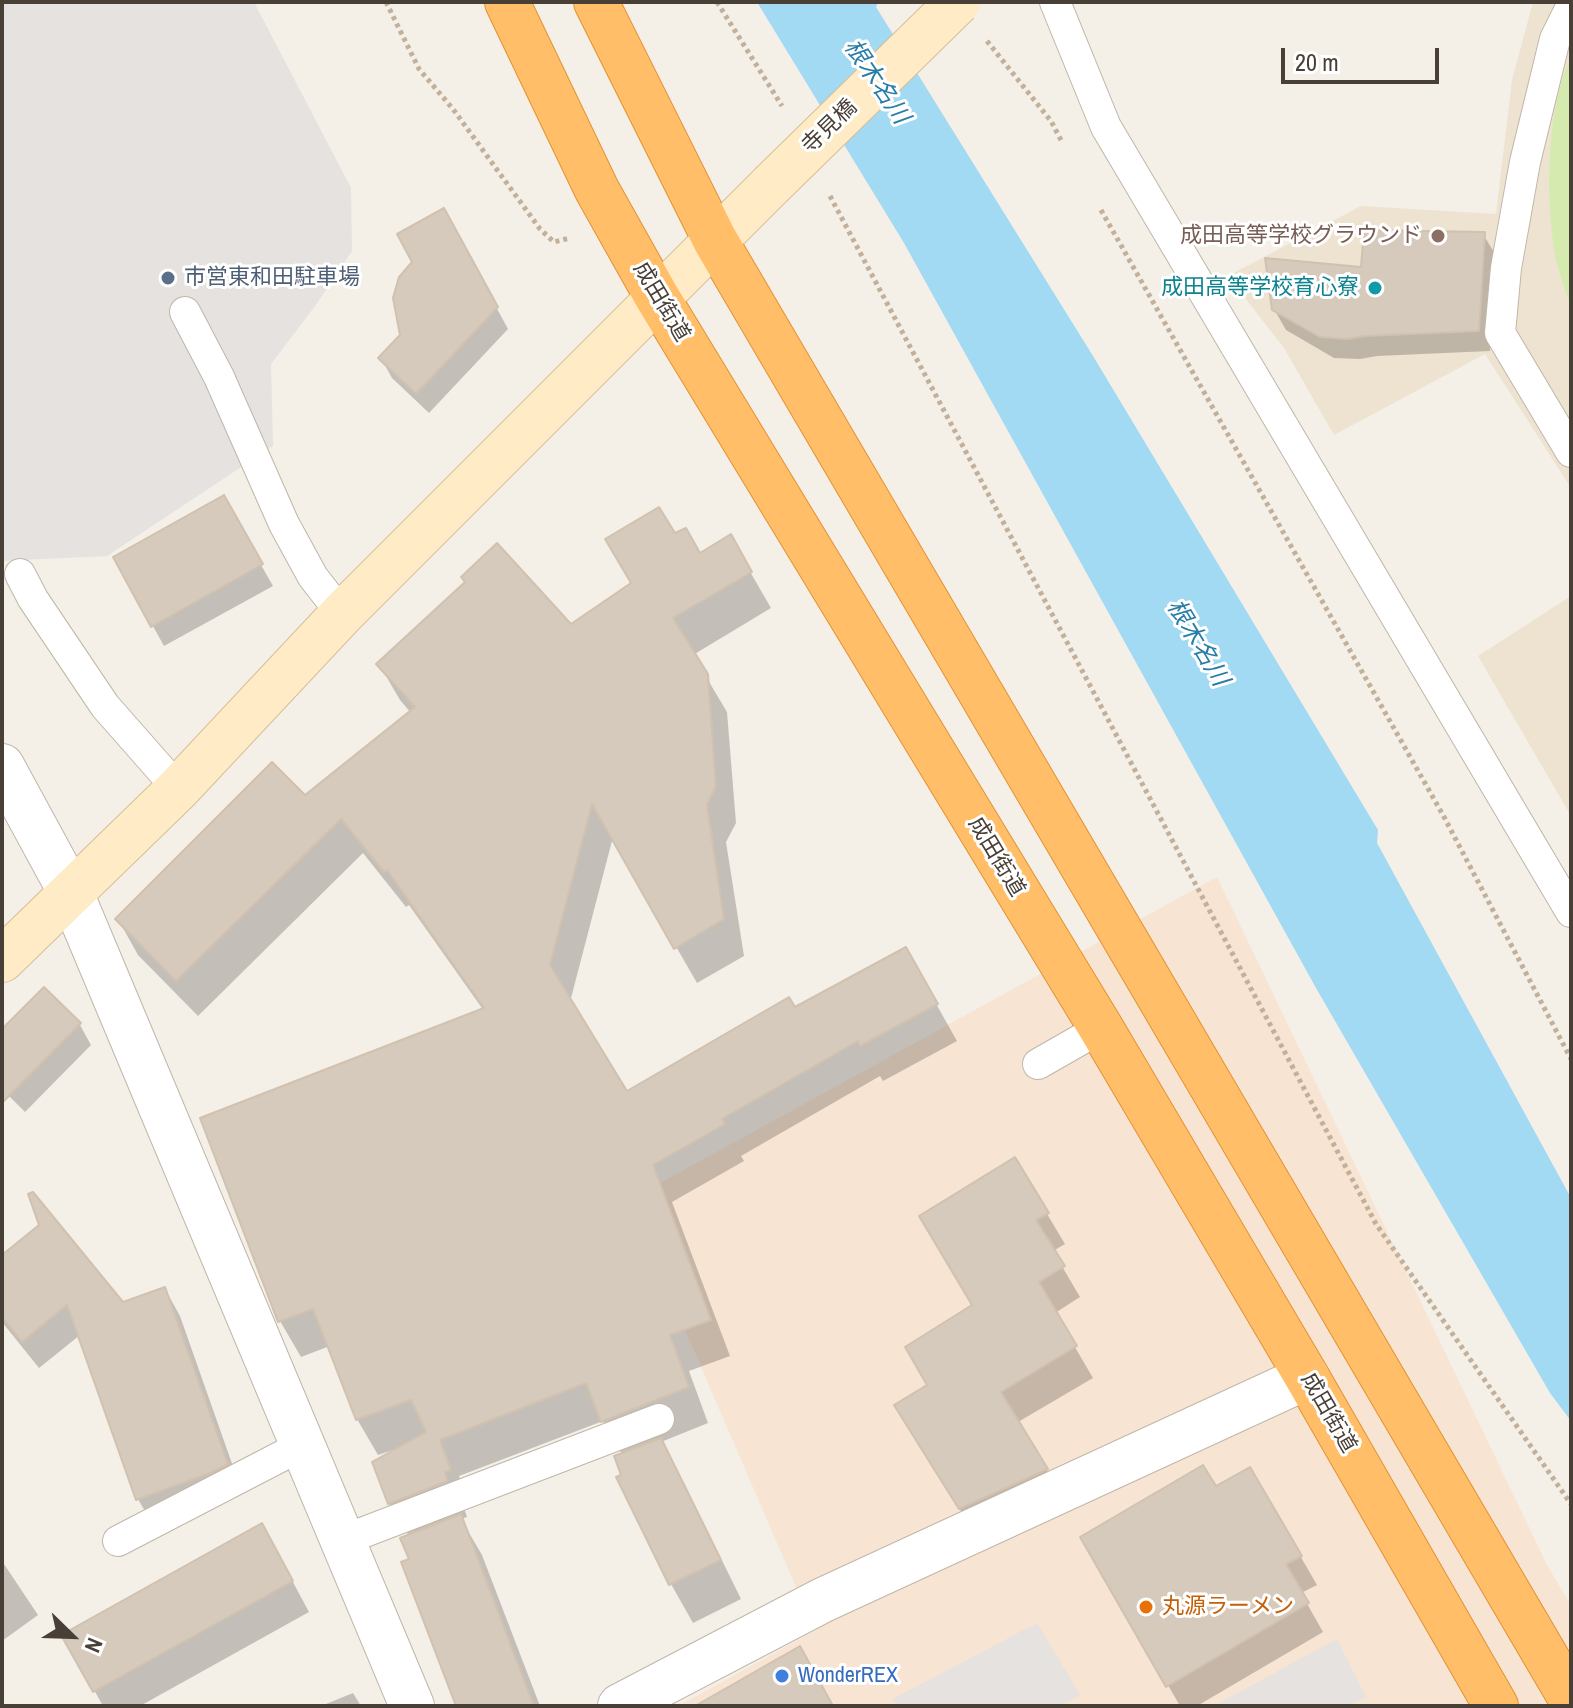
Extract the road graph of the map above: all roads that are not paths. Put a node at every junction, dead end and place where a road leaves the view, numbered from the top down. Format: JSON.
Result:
{"nodes":[{"id":1,"x":507,"y":2,"type":"edge"},
{"id":2,"x":596,"y":2,"type":"edge"},
{"id":3,"x":958,"y":2,"type":"edge"},
{"id":4,"x":1055,"y":2,"type":"edge"},
{"id":5,"x":1571,"y":7,"type":"edge"},
{"id":6,"x":715,"y":240,"type":"junction"},
{"id":7,"x":657,"y":297,"type":"junction"},
{"id":8,"x":185,"y":312,"type":"dead end"},
{"id":9,"x":1571,"y":452,"type":"edge"},
{"id":10,"x":20,"y":574,"type":"dead end"},
{"id":11,"x":342,"y":614,"type":"junction"},
{"id":12,"x":2,"y":766,"type":"edge"},
{"id":13,"x":178,"y":789,"type":"junction"},
{"id":14,"x":71,"y":893,"type":"junction"},
{"id":15,"x":1571,"y":912,"type":"edge"},
{"id":16,"x":2,"y":960,"type":"edge"},
{"id":17,"x":1101,"y":1028,"type":"junction"},
{"id":18,"x":1038,"y":1064,"type":"dead end"},
{"id":19,"x":1307,"y":1377,"type":"junction"},
{"id":20,"x":659,"y":1419,"type":"dead end"},
{"id":21,"x":301,"y":1446,"type":"junction"},
{"id":22,"x":118,"y":1541,"type":"dead end"},
{"id":23,"x":341,"y":1541,"type":"junction"},
{"id":24,"x":1571,"y":1699,"type":"edge"},
{"id":25,"x":412,"y":1706,"type":"edge"},
{"id":26,"x":620,"y":1706,"type":"edge"},
{"id":27,"x":1496,"y":1706,"type":"edge"}],
"edges":[{"from":1,"to":7,"type":"highway","name":"成田街道"},
{"from":2,"to":6,"type":"highway"},
{"from":3,"to":6,"type":"street","name":"寺見橋","bridge":true},
{"from":4,"to":15,"type":"lane"},
{"from":5,"to":9,"type":"lane"},
{"from":6,"to":7,"type":"street","name":"寺見橋"},
{"from":6,"to":24,"type":"highway"},
{"from":7,"to":11,"type":"street","name":"寺見橋"},
{"from":7,"to":17,"type":"highway","name":"成田街道"},
{"from":8,"to":11,"type":"lane"},
{"from":10,"to":13,"type":"lane"},
{"from":11,"to":13,"type":"street","name":"寺見橋"},
{"from":12,"to":14,"type":"street"},
{"from":13,"to":14,"type":"street","name":"寺見橋"},
{"from":14,"to":16,"type":"street","name":"寺見橋"},
{"from":14,"to":21,"type":"street"},
{"from":17,"to":18,"type":"lane"},
{"from":17,"to":19,"type":"highway","name":"成田街道"},
{"from":19,"to":26,"type":"street"},
{"from":19,"to":27,"type":"highway","name":"成田街道"},
{"from":20,"to":23,"type":"lane"},
{"from":21,"to":22,"type":"lane"},
{"from":21,"to":23,"type":"street"},
{"from":23,"to":25,"type":"street"}]}
